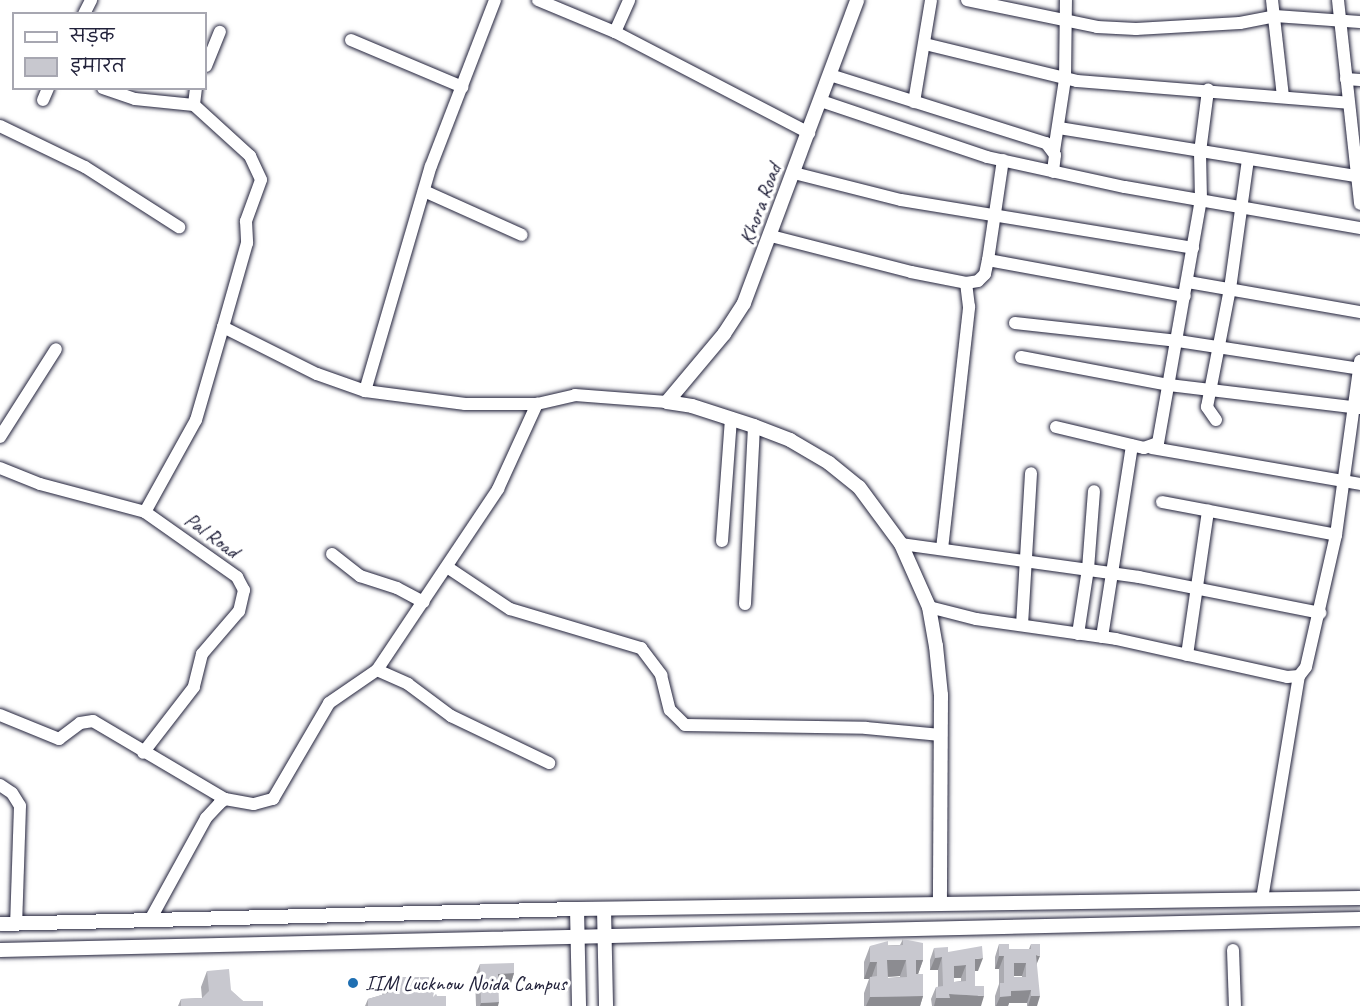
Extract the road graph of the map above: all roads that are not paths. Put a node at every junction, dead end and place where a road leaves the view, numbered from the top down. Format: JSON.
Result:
{"nodes":[{"id":1,"x":495,"y":0,"type":"edge"},
{"id":2,"x":538,"y":0,"type":"edge"},
{"id":3,"x":629,"y":0,"type":"edge"},
{"id":4,"x":856,"y":0,"type":"edge"},
{"id":5,"x":931,"y":0,"type":"edge"},
{"id":6,"x":967,"y":0,"type":"edge"},
{"id":7,"x":1066,"y":0,"type":"edge"},
{"id":8,"x":1272,"y":0,"type":"edge"},
{"id":9,"x":1338,"y":0,"type":"edge"},
{"id":10,"x":1275,"y":16,"type":"junction"},
{"id":11,"x":1067,"y":22,"type":"junction"},
{"id":12,"x":1341,"y":22,"type":"junction"},
{"id":13,"x":1360,"y":22,"type":"edge"},
{"id":14,"x":220,"y":32,"type":"dead end"},
{"id":15,"x":615,"y":32,"type":"junction"},
{"id":16,"x":351,"y":40,"type":"dead end"},
{"id":17,"x":925,"y":44,"type":"junction"},
{"id":18,"x":207,"y":64,"type":"edge"},
{"id":19,"x":830,"y":75,"type":"junction"},
{"id":20,"x":1065,"y":79,"type":"junction"},
{"id":21,"x":1346,"y":79,"type":"junction"},
{"id":22,"x":1360,"y":80,"type":"edge"},
{"id":23,"x":462,"y":87,"type":"junction"},
{"id":24,"x":109,"y":90,"type":"edge"},
{"id":25,"x":196,"y":90,"type":"edge"},
{"id":26,"x":1208,"y":90,"type":"junction"},
{"id":27,"x":1283,"y":96,"type":"junction"},
{"id":28,"x":821,"y":101,"type":"junction"},
{"id":29,"x":914,"y":102,"type":"junction"},
{"id":30,"x":1348,"y":104,"type":"junction"},
{"id":31,"x":194,"y":105,"type":"junction"},
{"id":32,"x":0,"y":126,"type":"edge"},
{"id":33,"x":1059,"y":128,"type":"junction"},
{"id":34,"x":809,"y":133,"type":"junction"},
{"id":35,"x":1054,"y":151,"type":"junction"},
{"id":36,"x":1200,"y":152,"type":"junction"},
{"id":37,"x":1003,"y":160,"type":"junction"},
{"id":38,"x":1248,"y":160,"type":"junction"},
{"id":39,"x":1358,"y":168,"type":"edge"},
{"id":40,"x":794,"y":172,"type":"junction"},
{"id":41,"x":1053,"y":172,"type":"junction"},
{"id":42,"x":424,"y":191,"type":"junction"},
{"id":43,"x":1201,"y":200,"type":"junction"},
{"id":44,"x":1360,"y":204,"type":"edge"},
{"id":45,"x":1241,"y":207,"type":"junction"},
{"id":46,"x":995,"y":214,"type":"junction"},
{"id":47,"x":179,"y":227,"type":"dead end"},
{"id":48,"x":1360,"y":228,"type":"edge"},
{"id":49,"x":522,"y":235,"type":"dead end"},
{"id":50,"x":771,"y":236,"type":"junction"},
{"id":51,"x":1193,"y":248,"type":"junction"},
{"id":52,"x":988,"y":260,"type":"junction"},
{"id":53,"x":1188,"y":282,"type":"junction"},
{"id":54,"x":966,"y":283,"type":"junction"},
{"id":55,"x":1230,"y":290,"type":"junction"},
{"id":56,"x":1185,"y":296,"type":"junction"},
{"id":57,"x":1360,"y":312,"type":"edge"},
{"id":58,"x":1015,"y":323,"type":"dead end"},
{"id":59,"x":223,"y":327,"type":"junction"},
{"id":60,"x":1178,"y":341,"type":"junction"},
{"id":61,"x":1218,"y":347,"type":"junction"},
{"id":62,"x":56,"y":349,"type":"dead end"},
{"id":63,"x":1021,"y":357,"type":"dead end"},
{"id":64,"x":1360,"y":367,"type":"edge"},
{"id":65,"x":1169,"y":385,"type":"junction"},
{"id":66,"x":1210,"y":390,"type":"junction"},
{"id":67,"x":365,"y":391,"type":"junction"},
{"id":68,"x":667,"y":402,"type":"junction"},
{"id":69,"x":537,"y":404,"type":"junction"},
{"id":70,"x":1357,"y":407,"type":"edge"},
{"id":71,"x":730,"y":418,"type":"junction"},
{"id":72,"x":1216,"y":420,"type":"dead end"},
{"id":73,"x":754,"y":426,"type":"junction"},
{"id":74,"x":1056,"y":427,"type":"dead end"},
{"id":75,"x":0,"y":437,"type":"edge"},
{"id":76,"x":1132,"y":445,"type":"junction"},
{"id":77,"x":1152,"y":448,"type":"junction"},
{"id":78,"x":0,"y":468,"type":"edge"},
{"id":79,"x":1031,"y":473,"type":"dead end"},
{"id":80,"x":1344,"y":482,"type":"junction"},
{"id":81,"x":1360,"y":484,"type":"edge"},
{"id":82,"x":1094,"y":491,"type":"dead end"},
{"id":83,"x":1162,"y":502,"type":"dead end"},
{"id":84,"x":1208,"y":511,"type":"junction"},
{"id":85,"x":146,"y":512,"type":"junction"},
{"id":86,"x":1336,"y":535,"type":"junction"},
{"id":87,"x":722,"y":541,"type":"dead end"},
{"id":88,"x":901,"y":544,"type":"junction"},
{"id":89,"x":942,"y":549,"type":"junction"},
{"id":90,"x":332,"y":554,"type":"dead end"},
{"id":91,"x":1024,"y":560,"type":"junction"},
{"id":92,"x":447,"y":567,"type":"junction"},
{"id":93,"x":1088,"y":569,"type":"junction"},
{"id":94,"x":1113,"y":573,"type":"junction"},
{"id":95,"x":1196,"y":588,"type":"junction"},
{"id":96,"x":423,"y":602,"type":"junction"},
{"id":97,"x":745,"y":604,"type":"dead end"},
{"id":98,"x":929,"y":607,"type":"junction"},
{"id":99,"x":1320,"y":613,"type":"junction"},
{"id":100,"x":1022,"y":625,"type":"junction"},
{"id":101,"x":1078,"y":634,"type":"junction"},
{"id":102,"x":1102,"y":637,"type":"junction"},
{"id":103,"x":1187,"y":655,"type":"junction"},
{"id":104,"x":377,"y":670,"type":"junction"},
{"id":105,"x":1299,"y":676,"type":"junction"},
{"id":106,"x":0,"y":715,"type":"edge"},
{"id":107,"x":941,"y":735,"type":"junction"},
{"id":108,"x":142,"y":753,"type":"junction"},
{"id":109,"x":549,"y":763,"type":"dead end"},
{"id":110,"x":0,"y":785,"type":"edge"},
{"id":111,"x":225,"y":799,"type":"junction"},
{"id":112,"x":1360,"y":897,"type":"edge"},
{"id":113,"x":1262,"y":899,"type":"junction"},
{"id":114,"x":940,"y":904,"type":"junction"},
{"id":115,"x":577,"y":909,"type":"junction"},
{"id":116,"x":604,"y":909,"type":"junction"},
{"id":117,"x":1360,"y":919,"type":"edge"},
{"id":118,"x":150,"y":920,"type":"junction"},
{"id":119,"x":0,"y":924,"type":"edge"},
{"id":120,"x":15,"y":924,"type":"junction"},
{"id":121,"x":578,"y":936,"type":"junction"},
{"id":122,"x":604,"y":936,"type":"junction"},
{"id":123,"x":151,"y":946,"type":"junction"},
{"id":124,"x":0,"y":950,"type":"edge"},
{"id":125,"x":1233,"y":950,"type":"dead end"},
{"id":126,"x":579,"y":1006,"type":"edge"},
{"id":127,"x":606,"y":1006,"type":"edge"},
{"id":128,"x":1234,"y":1006,"type":"edge"}],
"edges":[{"from":1,"to":23,"type":"street"},
{"from":2,"to":15,"type":"street"},
{"from":3,"to":15,"type":"street"},
{"from":4,"to":19,"type":"street","name":"Khora Road"},
{"from":5,"to":17,"type":"street"},
{"from":6,"to":11,"type":"street"},
{"from":7,"to":11,"type":"street"},
{"from":8,"to":10,"type":"street"},
{"from":9,"to":12,"type":"street"},
{"from":10,"to":11,"type":"street"},
{"from":10,"to":12,"type":"street"},
{"from":10,"to":27,"type":"street"},
{"from":11,"to":20,"type":"street"},
{"from":12,"to":13,"type":"street"},
{"from":12,"to":21,"type":"street"},
{"from":14,"to":18,"type":"street"},
{"from":15,"to":34,"type":"street"},
{"from":16,"to":23,"type":"street"},
{"from":17,"to":20,"type":"street"},
{"from":17,"to":29,"type":"street"},
{"from":19,"to":28,"type":"street","name":"Khora Road"},
{"from":19,"to":29,"type":"street"},
{"from":20,"to":26,"type":"street"},
{"from":20,"to":33,"type":"street"},
{"from":21,"to":22,"type":"street"},
{"from":21,"to":30,"type":"street"},
{"from":23,"to":42,"type":"street"},
{"from":24,"to":31,"type":"street"},
{"from":25,"to":31,"type":"street"},
{"from":26,"to":27,"type":"street"},
{"from":26,"to":36,"type":"street"},
{"from":27,"to":30,"type":"street"},
{"from":28,"to":34,"type":"street","name":"Khora Road"},
{"from":28,"to":37,"type":"street"},
{"from":29,"to":35,"type":"street"},
{"from":30,"to":39,"type":"street"},
{"from":31,"to":59,"type":"street"},
{"from":32,"to":47,"type":"street"},
{"from":33,"to":35,"type":"street"},
{"from":33,"to":36,"type":"street"},
{"from":34,"to":40,"type":"street","name":"Khora Road"},
{"from":35,"to":41,"type":"street"},
{"from":36,"to":38,"type":"street"},
{"from":36,"to":43,"type":"street"},
{"from":37,"to":41,"type":"street"},
{"from":37,"to":46,"type":"street"},
{"from":38,"to":39,"type":"street"},
{"from":38,"to":45,"type":"street"},
{"from":39,"to":44,"type":"street"},
{"from":40,"to":46,"type":"street"},
{"from":40,"to":50,"type":"street","name":"Khora Road"},
{"from":41,"to":43,"type":"street"},
{"from":42,"to":49,"type":"street"},
{"from":42,"to":67,"type":"street"},
{"from":43,"to":45,"type":"street"},
{"from":43,"to":51,"type":"street"},
{"from":45,"to":48,"type":"street"},
{"from":45,"to":55,"type":"street"},
{"from":46,"to":51,"type":"street"},
{"from":46,"to":52,"type":"street"},
{"from":50,"to":54,"type":"street"},
{"from":50,"to":68,"type":"street","name":"Khora Road"},
{"from":51,"to":53,"type":"street"},
{"from":52,"to":54,"type":"street"},
{"from":52,"to":56,"type":"street"},
{"from":53,"to":55,"type":"street"},
{"from":53,"to":56,"type":"street"},
{"from":54,"to":89,"type":"street"},
{"from":55,"to":57,"type":"street"},
{"from":55,"to":61,"type":"street"},
{"from":56,"to":60,"type":"street"},
{"from":58,"to":60,"type":"street"},
{"from":59,"to":67,"type":"street"},
{"from":59,"to":85,"type":"street"},
{"from":60,"to":61,"type":"street"},
{"from":60,"to":65,"type":"street"},
{"from":61,"to":64,"type":"street"},
{"from":61,"to":66,"type":"street"},
{"from":62,"to":75,"type":"street"},
{"from":63,"to":65,"type":"street"},
{"from":64,"to":70,"type":"street"},
{"from":65,"to":66,"type":"street"},
{"from":65,"to":77,"type":"street"},
{"from":66,"to":70,"type":"street"},
{"from":66,"to":72,"type":"street"},
{"from":67,"to":69,"type":"street"},
{"from":68,"to":69,"type":"street"},
{"from":68,"to":71,"type":"street"},
{"from":69,"to":92,"type":"street"},
{"from":70,"to":80,"type":"street"},
{"from":71,"to":73,"type":"street"},
{"from":71,"to":87,"type":"street"},
{"from":73,"to":88,"type":"street"},
{"from":73,"to":97,"type":"street"},
{"from":74,"to":76,"type":"street"},
{"from":76,"to":77,"type":"street"},
{"from":76,"to":94,"type":"street"},
{"from":77,"to":80,"type":"street"},
{"from":78,"to":85,"type":"street","name":"Pal Road"},
{"from":79,"to":91,"type":"street"},
{"from":80,"to":81,"type":"street"},
{"from":80,"to":86,"type":"street"},
{"from":82,"to":93,"type":"street"},
{"from":83,"to":84,"type":"street"},
{"from":84,"to":86,"type":"street"},
{"from":84,"to":95,"type":"street"},
{"from":85,"to":108,"type":"street","name":"Pal Road"},
{"from":86,"to":99,"type":"street"},
{"from":88,"to":89,"type":"street"},
{"from":88,"to":98,"type":"street"},
{"from":89,"to":91,"type":"street"},
{"from":90,"to":96,"type":"street"},
{"from":91,"to":93,"type":"street"},
{"from":91,"to":100,"type":"street"},
{"from":92,"to":96,"type":"street"},
{"from":92,"to":107,"type":"street"},
{"from":93,"to":94,"type":"street"},
{"from":93,"to":101,"type":"street"},
{"from":94,"to":95,"type":"street"},
{"from":94,"to":102,"type":"street"},
{"from":95,"to":99,"type":"street"},
{"from":95,"to":103,"type":"street"},
{"from":96,"to":104,"type":"street"},
{"from":98,"to":100,"type":"street"},
{"from":98,"to":107,"type":"street"},
{"from":99,"to":105,"type":"street"},
{"from":100,"to":101,"type":"street"},
{"from":101,"to":102,"type":"street"},
{"from":102,"to":103,"type":"street"},
{"from":103,"to":105,"type":"street"},
{"from":104,"to":109,"type":"street"},
{"from":104,"to":111,"type":"street"},
{"from":105,"to":113,"type":"street"},
{"from":106,"to":108,"type":"street"},
{"from":107,"to":114,"type":"street"},
{"from":108,"to":111,"type":"street"},
{"from":110,"to":120,"type":"street"},
{"from":111,"to":118,"type":"street"},
{"from":112,"to":113,"type":"street"},
{"from":113,"to":114,"type":"street"},
{"from":114,"to":116,"type":"street"},
{"from":115,"to":116,"type":"street"},
{"from":115,"to":118,"type":"street"},
{"from":115,"to":121,"type":"street"},
{"from":116,"to":122,"type":"street"},
{"from":117,"to":122,"type":"street"},
{"from":118,"to":120,"type":"street"},
{"from":118,"to":123,"type":"street"},
{"from":119,"to":120,"type":"street"},
{"from":121,"to":122,"type":"street"},
{"from":121,"to":123,"type":"street"},
{"from":121,"to":126,"type":"street"},
{"from":122,"to":127,"type":"street"},
{"from":123,"to":124,"type":"street"},
{"from":125,"to":128,"type":"street"}]}
